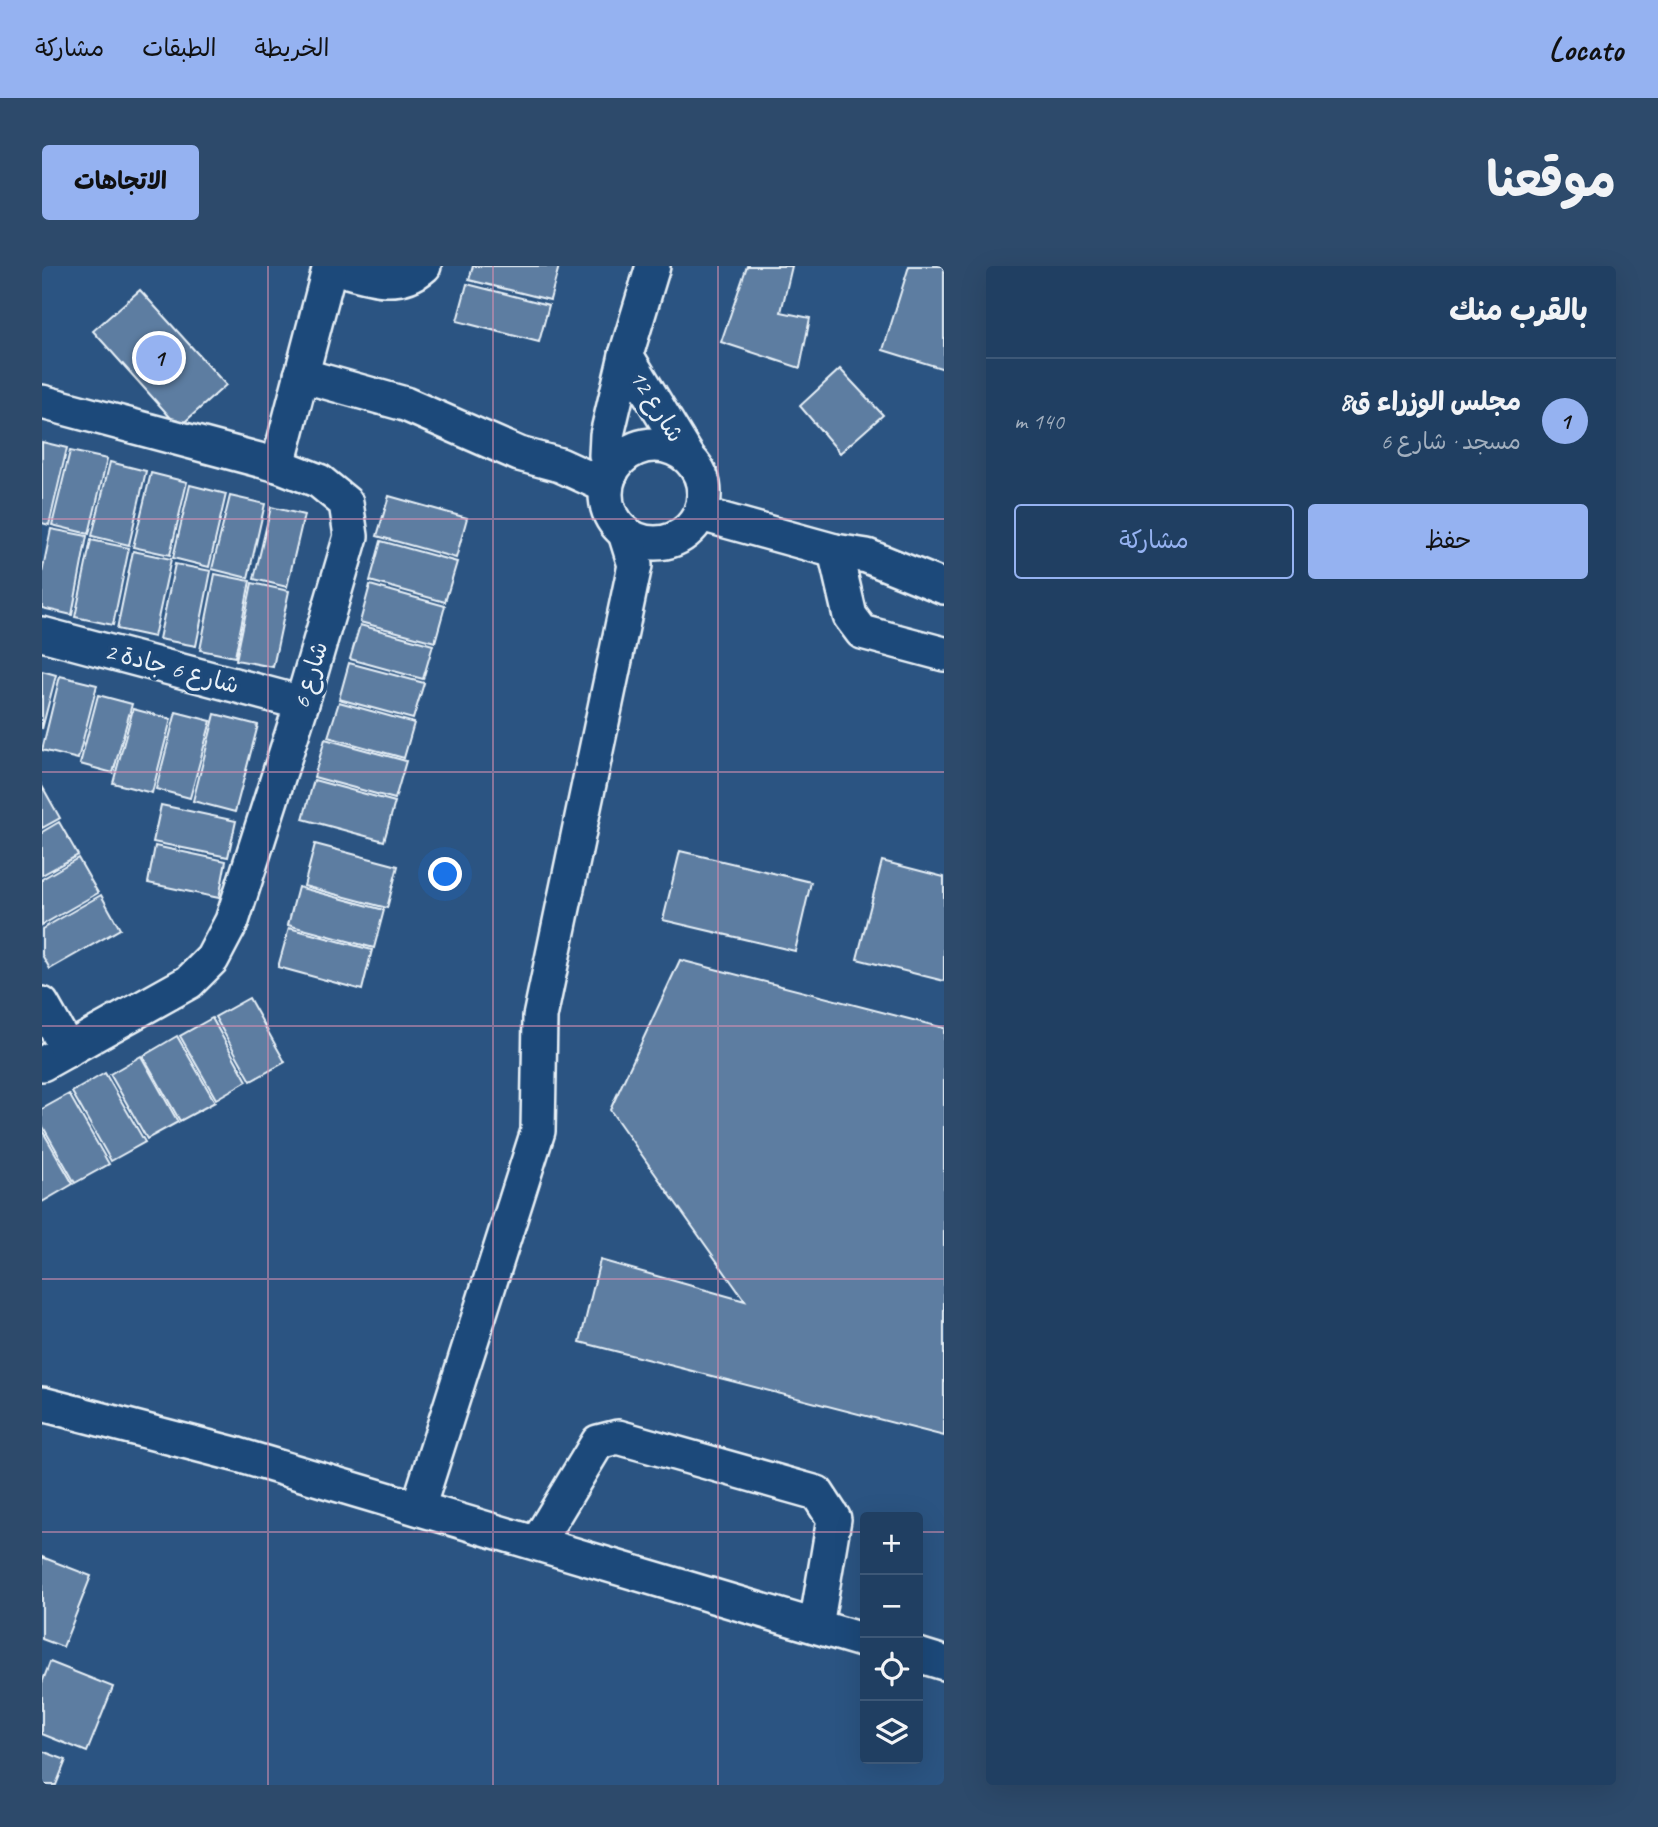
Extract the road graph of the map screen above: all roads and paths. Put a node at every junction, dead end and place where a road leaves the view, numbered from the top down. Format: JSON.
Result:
{"nodes":[{"id":1,"x":330,"y":266,"type":"edge"},
{"id":2,"x":424,"y":266,"type":"edge"},
{"id":3,"x":653,"y":266,"type":"edge"},
{"id":4,"x":626,"y":355,"type":"junction"},
{"id":5,"x":301,"y":375,"type":"junction"},
{"id":6,"x":42,"y":402,"type":"edge"},
{"id":7,"x":688,"y":457,"type":"junction"},
{"id":8,"x":278,"y":465,"type":"junction"},
{"id":9,"x":608,"y":480,"type":"junction"},
{"id":10,"x":701,"y":514,"type":"junction"},
{"id":11,"x":625,"y":533,"type":"junction"},
{"id":12,"x":663,"y":543,"type":"junction"},
{"id":13,"x":835,"y":551,"type":"junction"},
{"id":14,"x":635,"y":565,"type":"junction"},
{"id":15,"x":944,"y":587,"type":"edge"},
{"id":16,"x":42,"y":634,"type":"edge"},
{"id":17,"x":944,"y":654,"type":"edge"},
{"id":18,"x":302,"y":702,"type":"junction"},
{"id":19,"x":42,"y":1004,"type":"edge"},
{"id":20,"x":55,"y":1057,"type":"edge"},
{"id":21,"x":42,"y":1404,"type":"edge"},
{"id":22,"x":418,"y":1508,"type":"junction"},
{"id":23,"x":537,"y":1543,"type":"junction"},
{"id":24,"x":816,"y":1626,"type":"junction"},
{"id":25,"x":860,"y":1639,"type":"edge"},
{"id":26,"x":923,"y":1657,"type":"edge"},
{"id":27,"x":944,"y":1663,"type":"edge"}],
"edges":[{"from":1,"to":2,"type":"street"},
{"from":1,"to":5,"type":"street"},
{"from":3,"to":4,"type":"street","name":"شارع 12"},
{"from":4,"to":7,"type":"street","name":"شارع 12"},
{"from":4,"to":9,"type":"street","name":"شارع 12"},
{"from":5,"to":8,"type":"street"},
{"from":5,"to":9,"type":"street"},
{"from":6,"to":8,"type":"street","name":"شارع 6"},
{"from":7,"to":9,"type":"street"},
{"from":7,"to":10,"type":"street"},
{"from":8,"to":18,"type":"street","name":"شارع 6"},
{"from":9,"to":11,"type":"street"},
{"from":10,"to":12,"type":"street"},
{"from":10,"to":13,"type":"street"},
{"from":11,"to":12,"type":"street"},
{"from":11,"to":14,"type":"street"},
{"from":12,"to":14,"type":"street"},
{"from":13,"to":15,"type":"street"},
{"from":13,"to":17,"type":"street"},
{"from":14,"to":22,"type":"street"},
{"from":16,"to":18,"type":"street","name":"شارع 6 جادة 2"},
{"from":18,"to":20,"type":"street","name":"شارع 6"},
{"from":19,"to":20,"type":"street"},
{"from":21,"to":22,"type":"street"},
{"from":22,"to":23,"type":"street"},
{"from":23,"to":24,"type":"street"},
{"from":23,"to":24,"type":"street"},
{"from":24,"to":25,"type":"street"},
{"from":26,"to":27,"type":"street"}]}
